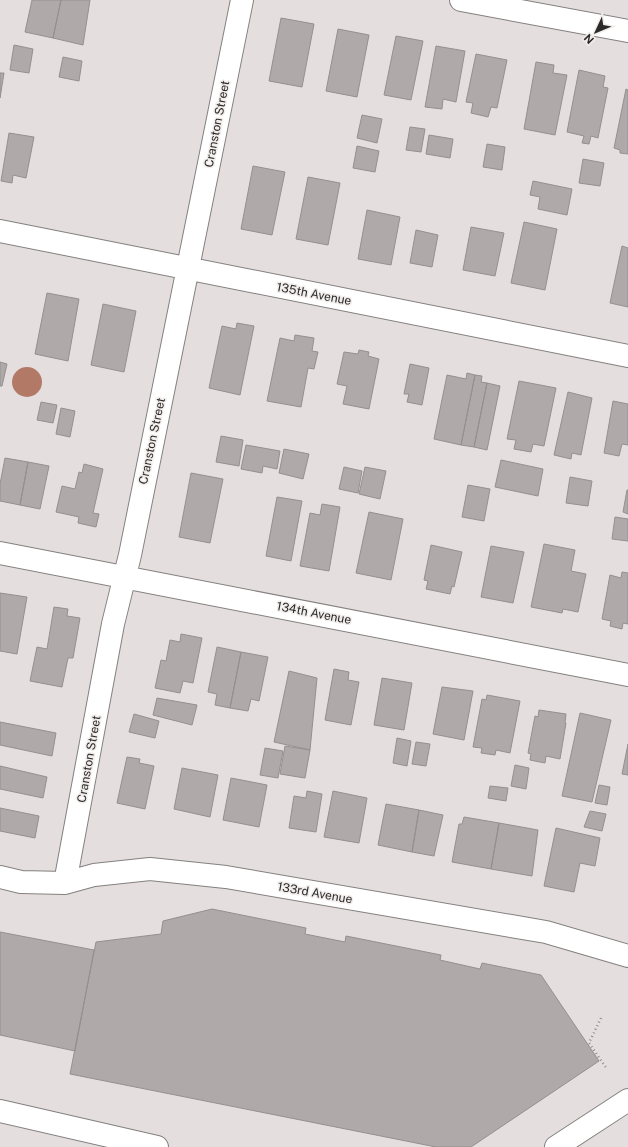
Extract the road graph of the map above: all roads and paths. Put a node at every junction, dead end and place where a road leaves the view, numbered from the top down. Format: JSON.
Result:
{"nodes":[{"id":1,"x":242,"y":0,"type":"edge"},
{"id":2,"x":460,"y":0,"type":"edge"},
{"id":3,"x":628,"y":31,"type":"edge"},
{"id":4,"x":0,"y":232,"type":"edge"},
{"id":5,"x":188,"y":269,"type":"junction"},
{"id":6,"x":628,"y":356,"type":"edge"},
{"id":7,"x":0,"y":553,"type":"edge"},
{"id":8,"x":126,"y":576,"type":"junction"},
{"id":9,"x":628,"y":675,"type":"edge"},
{"id":10,"x":0,"y":877,"type":"edge"},
{"id":11,"x":65,"y":883,"type":"junction"},
{"id":12,"x":628,"y":956,"type":"edge"},
{"id":13,"x":601,"y":1018,"type":"dead end"},
{"id":14,"x":607,"y":1069,"type":"dead end"},
{"id":15,"x":628,"y":1100,"type":"edge"},
{"id":16,"x":0,"y":1111,"type":"edge"},
{"id":17,"x":157,"y":1147,"type":"edge"},
{"id":18,"x":556,"y":1147,"type":"edge"}],
"edges":[{"from":1,"to":5,"type":"street","name":"Cranston Street"},
{"from":2,"to":3,"type":"street"},
{"from":4,"to":5,"type":"street","name":"135th Avenue"},
{"from":5,"to":6,"type":"street","name":"135th Avenue"},
{"from":5,"to":8,"type":"street","name":"Cranston Street"},
{"from":7,"to":8,"type":"street","name":"134th Avenue"},
{"from":8,"to":9,"type":"street","name":"134th Avenue"},
{"from":8,"to":11,"type":"street","name":"Cranston Street"},
{"from":10,"to":11,"type":"street","name":"133rd Avenue"},
{"from":11,"to":12,"type":"street","name":"133rd Avenue"},
{"from":13,"to":14,"type":"path"},
{"from":15,"to":18,"type":"street"},
{"from":16,"to":17,"type":"street"}]}
